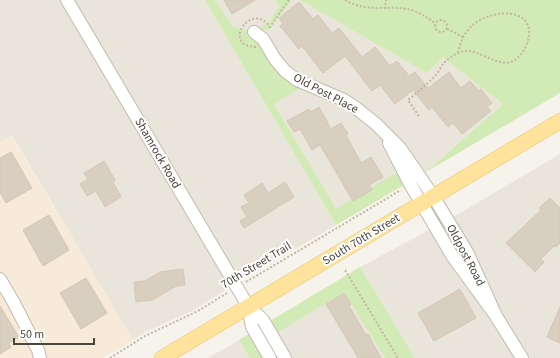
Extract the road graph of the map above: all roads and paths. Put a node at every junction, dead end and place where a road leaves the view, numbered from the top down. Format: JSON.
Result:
{"nodes":[{"id":1,"x":67,"y":0,"type":"edge"},
{"id":2,"x":345,"y":0,"type":"edge"},
{"id":3,"x":386,"y":0,"type":"edge"},
{"id":4,"x":385,"y":9,"type":"junction"},
{"id":5,"x":435,"y":23,"type":"junction"},
{"id":6,"x":447,"y":29,"type":"junction"},
{"id":7,"x":254,"y":32,"type":"dead end"},
{"id":8,"x":463,"y":37,"type":"junction"},
{"id":9,"x":458,"y":53,"type":"junction"},
{"id":10,"x":419,"y":116,"type":"dead end"},
{"id":11,"x":560,"y":121,"type":"edge"},
{"id":12,"x":384,"y":133,"type":"junction"},
{"id":13,"x":410,"y":184,"type":"junction"},
{"id":14,"x":427,"y":200,"type":"junction"},
{"id":15,"x":345,"y":270,"type":"dead end"},
{"id":16,"x":0,"y":279,"type":"edge"},
{"id":17,"x":237,"y":287,"type":"junction"},
{"id":18,"x":248,"y":306,"type":"junction"},
{"id":19,"x":41,"y":355,"type":"edge"},
{"id":20,"x":110,"y":358,"type":"edge"},
{"id":21,"x":162,"y":358,"type":"edge"},
{"id":22,"x":270,"y":358,"type":"edge"},
{"id":23,"x":286,"y":358,"type":"edge"},
{"id":24,"x":398,"y":358,"type":"edge"},
{"id":25,"x":522,"y":358,"type":"edge"}],
"edges":[{"from":1,"to":17,"type":"street","name":"Shamrock Road"},
{"from":2,"to":4,"type":"path"},
{"from":3,"to":4,"type":"path"},
{"from":4,"to":5,"type":"path"},
{"from":5,"to":6,"type":"path"},
{"from":5,"to":6,"type":"path"},
{"from":6,"to":8,"type":"path"},
{"from":7,"to":12,"type":"street","name":"Old Post Place"},
{"from":8,"to":9,"type":"path"},
{"from":8,"to":9,"type":"path"},
{"from":9,"to":10,"type":"path"},
{"from":11,"to":14,"type":"main road","name":"South 70th Street"},
{"from":12,"to":13,"type":"street","name":"Old Post Place"},
{"from":12,"to":14,"type":"street","name":"Old Post Place"},
{"from":13,"to":14,"type":"street","name":"Old Post Place"},
{"from":13,"to":17,"type":"path","name":"70th Street Trail"},
{"from":14,"to":18,"type":"main road","name":"South 70th Street"},
{"from":14,"to":25,"type":"street","name":"Oldpost Road"},
{"from":15,"to":24,"type":"path"},
{"from":16,"to":19,"type":"street"},
{"from":17,"to":18,"type":"street","name":"Shamrock Road"},
{"from":17,"to":20,"type":"path","name":"70th Street Trail"},
{"from":18,"to":21,"type":"main road","name":"South 70th Street"},
{"from":18,"to":22,"type":"street","name":"Shamrock Road"},
{"from":18,"to":23,"type":"street","name":"Shamrock Road"}]}
